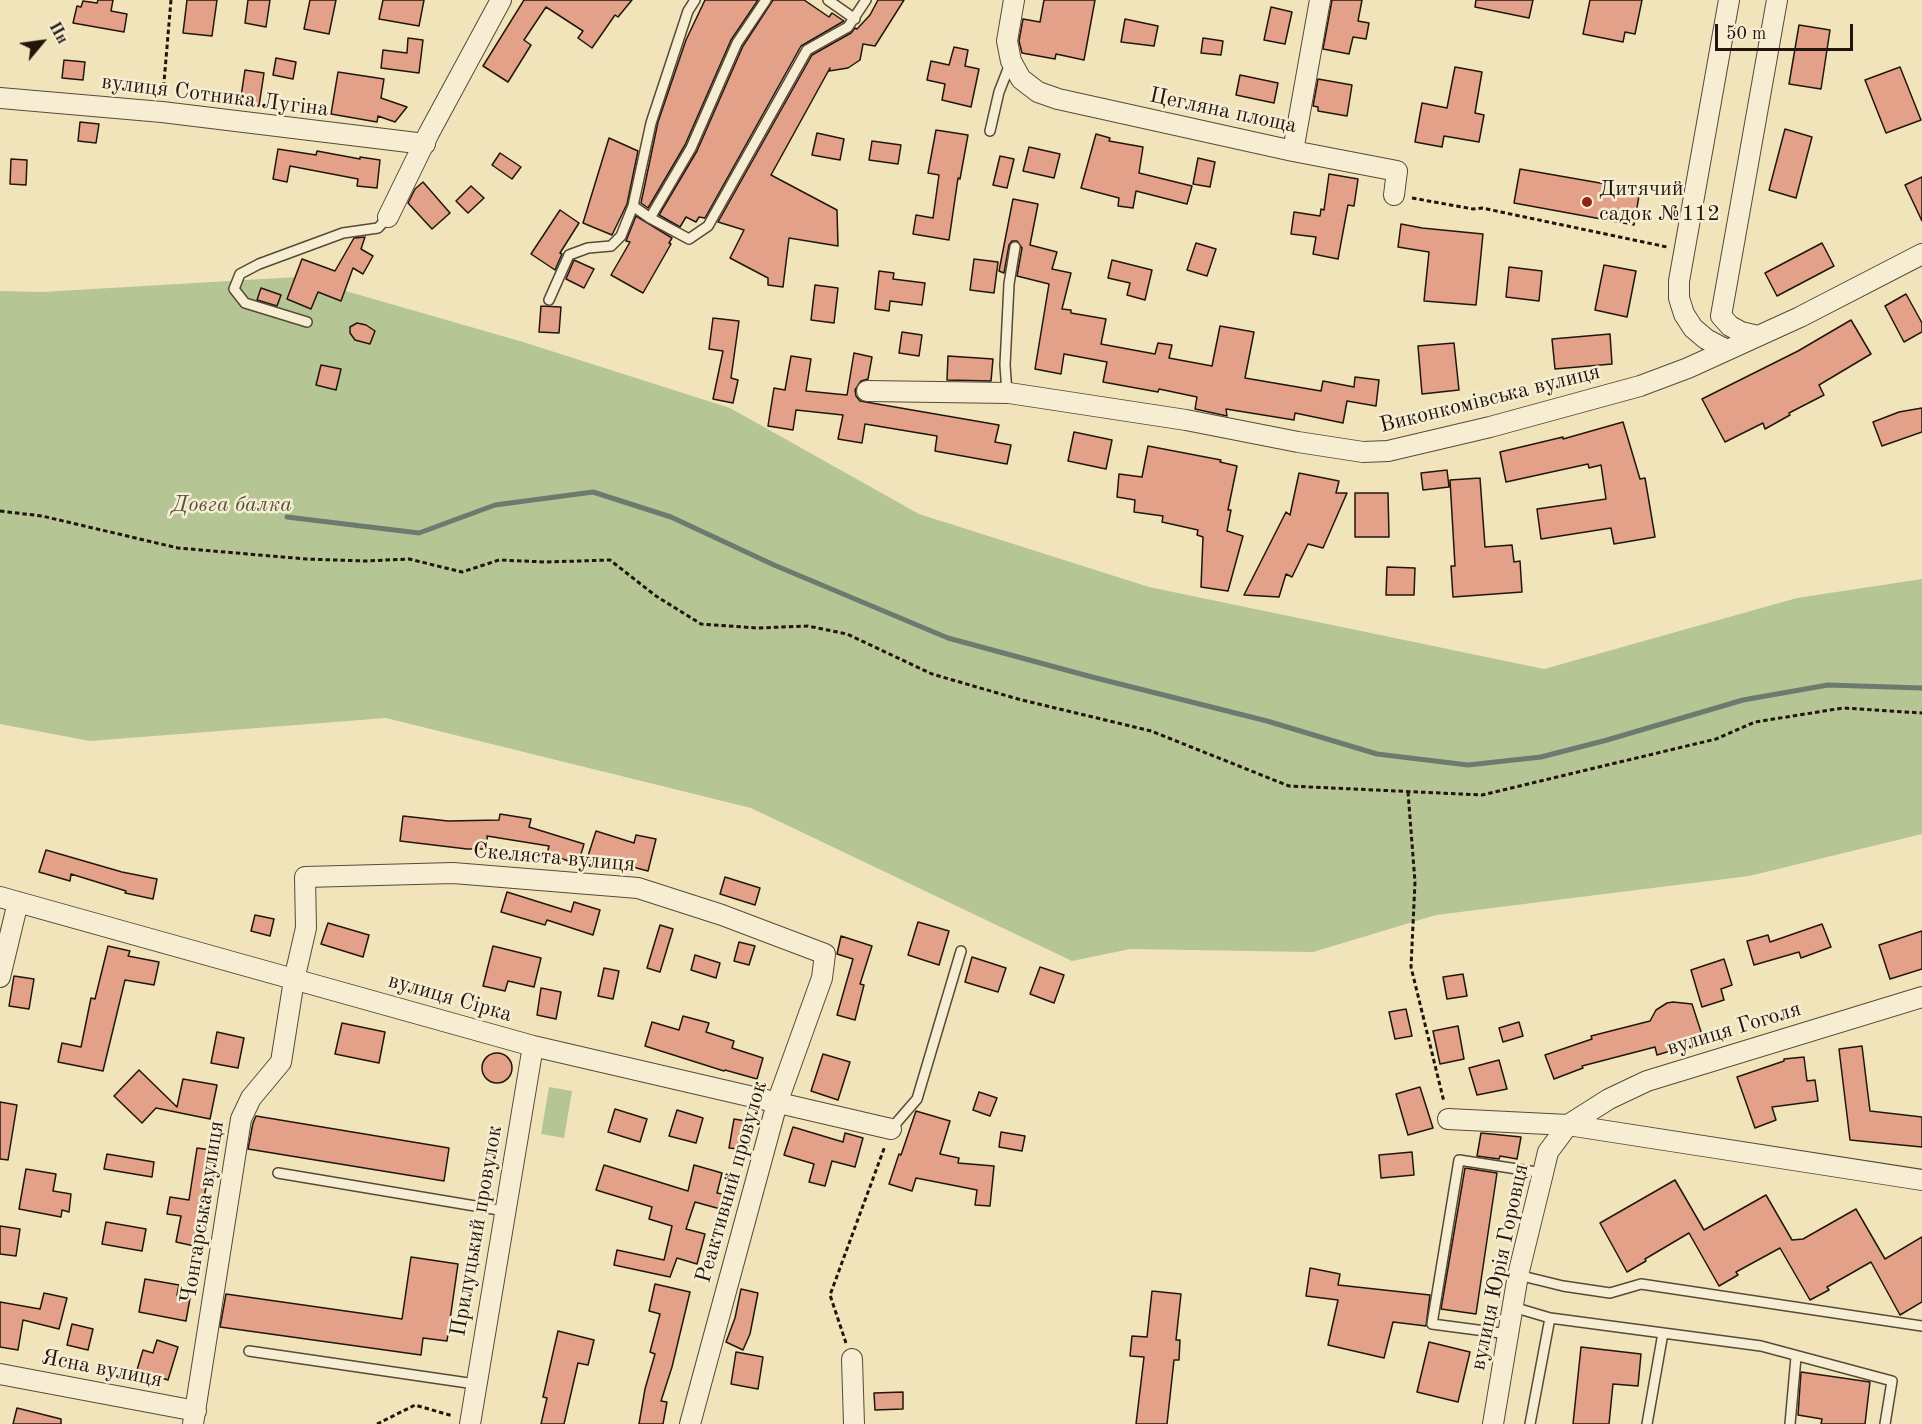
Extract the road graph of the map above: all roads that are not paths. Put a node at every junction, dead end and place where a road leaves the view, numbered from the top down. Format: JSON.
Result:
{"nodes":[{"id":1,"x":501,"y":0,"type":"edge"},
{"id":2,"x":695,"y":0,"type":"edge"},
{"id":3,"x":766,"y":0,"type":"edge"},
{"id":4,"x":828,"y":0,"type":"edge"},
{"id":5,"x":866,"y":0,"type":"edge"},
{"id":6,"x":1014,"y":0,"type":"edge"},
{"id":7,"x":1320,"y":0,"type":"edge"},
{"id":8,"x":1729,"y":0,"type":"edge"},
{"id":9,"x":1777,"y":0,"type":"edge"},
{"id":10,"x":855,"y":19,"type":"junction"},
{"id":11,"x":1011,"y":62,"type":"junction"},
{"id":12,"x":0,"y":98,"type":"edge"},
{"id":13,"x":990,"y":131,"type":"dead end"},
{"id":14,"x":425,"y":144,"type":"junction"},
{"id":15,"x":1293,"y":151,"type":"junction"},
{"id":16,"x":1394,"y":195,"type":"road end"},
{"id":17,"x":633,"y":206,"type":"junction"},
{"id":18,"x":388,"y":217,"type":"joint"},
{"id":19,"x":650,"y":218,"type":"junction"},
{"id":20,"x":1016,"y":247,"type":"dead end"},
{"id":21,"x":1922,"y":254,"type":"edge"},
{"id":22,"x":549,"y":300,"type":"dead end"},
{"id":23,"x":1684,"y":314,"type":"junction"},
{"id":24,"x":1721,"y":316,"type":"junction"},
{"id":25,"x":307,"y":322,"type":"dead end"},
{"id":26,"x":1758,"y":336,"type":"junction"},
{"id":27,"x":1725,"y":350,"type":"junction"},
{"id":28,"x":867,"y":391,"type":"dead end"},
{"id":29,"x":1007,"y":393,"type":"junction"},
{"id":30,"x":304,"y":877,"type":"joint"},
{"id":31,"x":9,"y":900,"type":"edge"},
{"id":32,"x":961,"y":951,"type":"dead end"},
{"id":33,"x":825,"y":954,"type":"joint"},
{"id":34,"x":0,"y":977,"type":"edge"},
{"id":35,"x":294,"y":980,"type":"junction"},
{"id":36,"x":1922,"y":997,"type":"edge"},
{"id":37,"x":533,"y":1046,"type":"junction"},
{"id":38,"x":777,"y":1103,"type":"junction"},
{"id":39,"x":1448,"y":1119,"type":"road end"},
{"id":40,"x":1568,"y":1125,"type":"junction"},
{"id":41,"x":891,"y":1129,"type":"joint"},
{"id":42,"x":278,"y":1173,"type":"dead end"},
{"id":43,"x":1543,"y":1173,"type":"junction"},
{"id":44,"x":1922,"y":1180,"type":"edge"},
{"id":45,"x":505,"y":1211,"type":"junction"},
{"id":46,"x":1518,"y":1275,"type":"junction"},
{"id":47,"x":1514,"y":1307,"type":"junction"},
{"id":48,"x":1550,"y":1318,"type":"junction"},
{"id":49,"x":1922,"y":1326,"type":"edge"},
{"id":50,"x":1663,"y":1333,"type":"junction"},
{"id":51,"x":1510,"y":1335,"type":"junction"},
{"id":52,"x":249,"y":1351,"type":"dead end"},
{"id":53,"x":1796,"y":1357,"type":"dead end"},
{"id":54,"x":852,"y":1359,"type":"road end"},
{"id":55,"x":0,"y":1374,"type":"edge"},
{"id":56,"x":475,"y":1384,"type":"junction"},
{"id":57,"x":195,"y":1417,"type":"edge"},
{"id":58,"x":470,"y":1423,"type":"edge"},
{"id":59,"x":690,"y":1424,"type":"edge"},
{"id":60,"x":854,"y":1424,"type":"edge"},
{"id":61,"x":1493,"y":1424,"type":"edge"},
{"id":62,"x":1530,"y":1424,"type":"edge"},
{"id":63,"x":1647,"y":1424,"type":"edge"},
{"id":64,"x":1790,"y":1424,"type":"edge"},
{"id":65,"x":1885,"y":1424,"type":"edge"}],
"edges":[{"from":1,"to":14,"type":"street"},
{"from":2,"to":17,"type":"lane"},
{"from":3,"to":19,"type":"lane"},
{"from":4,"to":10,"type":"lane"},
{"from":5,"to":10,"type":"lane"},
{"from":6,"to":11,"type":"street"},
{"from":7,"to":15,"type":"street"},
{"from":8,"to":23,"type":"street"},
{"from":9,"to":24,"type":"street"},
{"from":10,"to":19,"type":"lane"},
{"from":11,"to":13,"type":"lane"},
{"from":11,"to":15,"type":"street","name":"Цегляна площа"},
{"from":12,"to":14,"type":"street","name":"вулиця Сотника Лугіна"},
{"from":14,"to":18,"type":"street"},
{"from":15,"to":16,"type":"street","name":"Цегляна площа"},
{"from":17,"to":19,"type":"lane"},
{"from":17,"to":22,"type":"lane"},
{"from":18,"to":25,"type":"lane"},
{"from":20,"to":29,"type":"lane"},
{"from":21,"to":26,"type":"street","name":"Виконкомівська вулиця"},
{"from":23,"to":24,"type":"street"},
{"from":23,"to":27,"type":"street"},
{"from":24,"to":26,"type":"street"},
{"from":26,"to":27,"type":"street","name":"Виконкомівська вулиця"},
{"from":27,"to":29,"type":"street","name":"Виконкомівська вулиця"},
{"from":28,"to":29,"type":"street","name":"Виконкомівська вулиця"},
{"from":30,"to":33,"type":"street","name":"Скеляста вулиця"},
{"from":30,"to":35,"type":"street","name":"Чонгарська вулиця"},
{"from":31,"to":34,"type":"street"},
{"from":31,"to":35,"type":"street","name":"вулиця Сірка"},
{"from":32,"to":41,"type":"lane"},
{"from":33,"to":38,"type":"street","name":"Реактивний провулок"},
{"from":35,"to":37,"type":"street","name":"вулиця Сірка"},
{"from":35,"to":57,"type":"street","name":"Чонгарська вулиця"},
{"from":36,"to":40,"type":"street","name":"вулиця Гоголя"},
{"from":37,"to":38,"type":"street","name":"вулиця Сірка"},
{"from":37,"to":45,"type":"street","name":"Прилуцький провулок"},
{"from":38,"to":41,"type":"street","name":"вулиця Сірка"},
{"from":38,"to":59,"type":"street","name":"Реактивний провулок"},
{"from":39,"to":40,"type":"street"},
{"from":40,"to":43,"type":"street","name":"вулиця Юрія Горовця"},
{"from":40,"to":44,"type":"street"},
{"from":42,"to":45,"type":"lane"},
{"from":43,"to":46,"type":"street","name":"вулиця Юрія Горовця"},
{"from":43,"to":51,"type":"lane"},
{"from":45,"to":56,"type":"street","name":"Прилуцький провулок"},
{"from":46,"to":47,"type":"street","name":"вулиця Юрія Горовця"},
{"from":46,"to":49,"type":"lane"},
{"from":47,"to":48,"type":"lane"},
{"from":47,"to":51,"type":"street","name":"вулиця Юрія Горовця"},
{"from":48,"to":50,"type":"lane"},
{"from":48,"to":62,"type":"lane"},
{"from":50,"to":63,"type":"lane"},
{"from":50,"to":65,"type":"lane"},
{"from":51,"to":61,"type":"street","name":"вулиця Юрія Горовця"},
{"from":52,"to":56,"type":"lane"},
{"from":53,"to":64,"type":"lane"},
{"from":54,"to":60,"type":"street"},
{"from":55,"to":57,"type":"street","name":"Ясна вулиця"},
{"from":56,"to":58,"type":"street","name":"Прилуцький провулок"}]}
